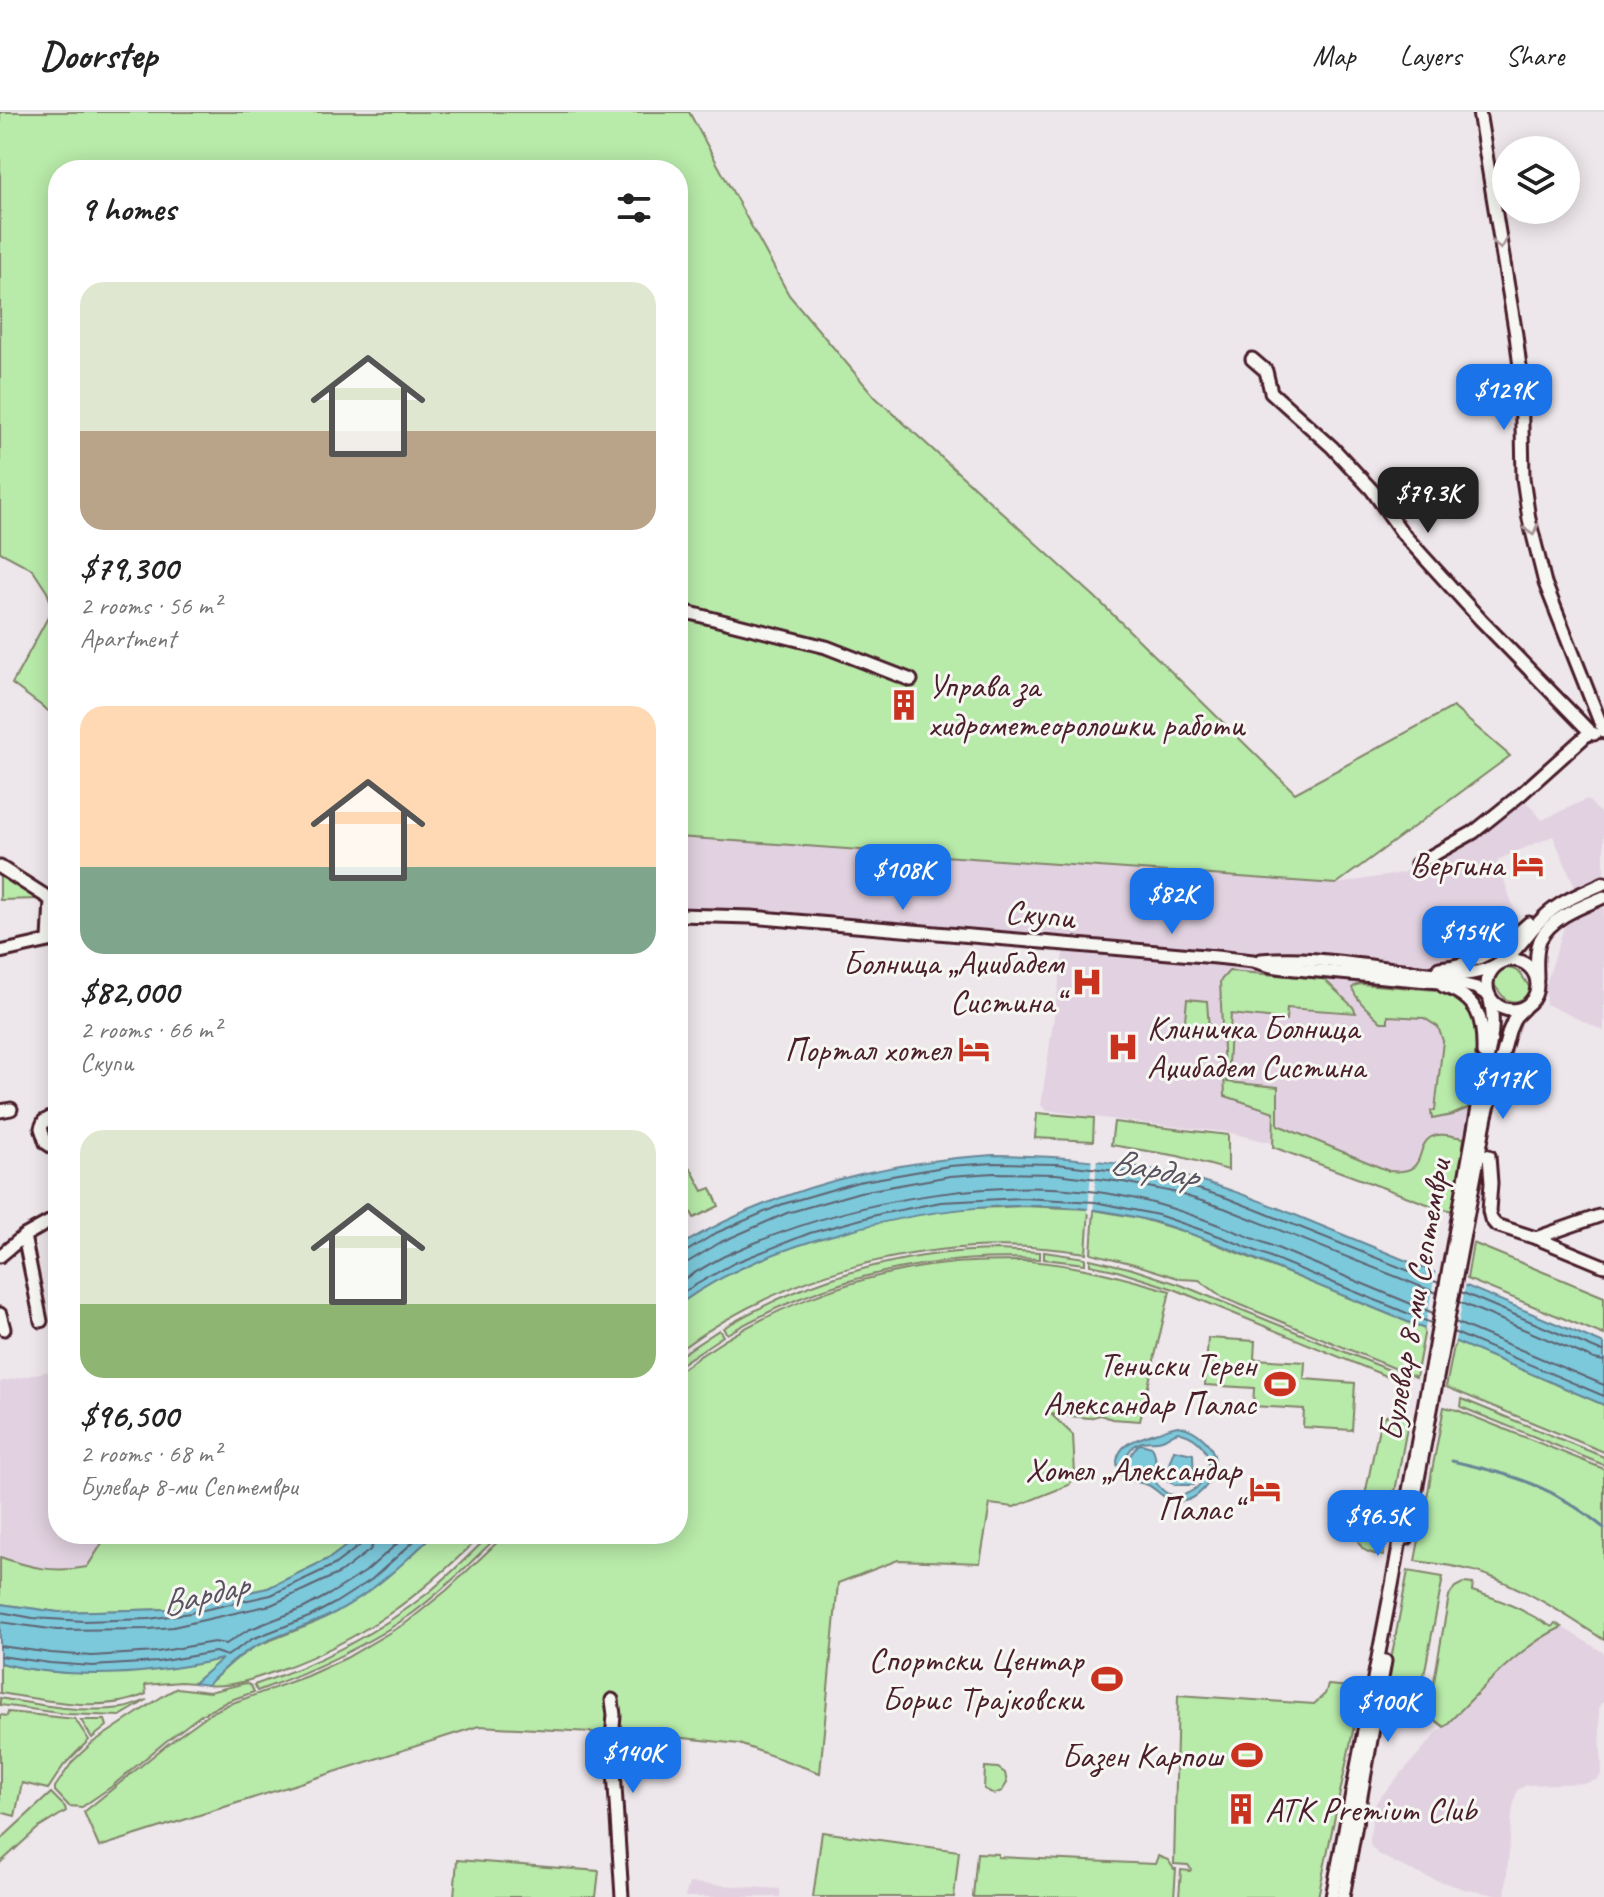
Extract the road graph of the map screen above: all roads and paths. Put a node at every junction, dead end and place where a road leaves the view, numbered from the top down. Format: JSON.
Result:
{"nodes":[{"id":1,"x":1479,"y":112,"type":"edge"},
{"id":2,"x":1252,"y":359,"type":"dead end"},
{"id":3,"x":688,"y":612,"type":"edge"},
{"id":4,"x":911,"y":680,"type":"dead end"},
{"id":5,"x":1590,"y":732,"type":"junction"},
{"id":6,"x":1604,"y":732,"type":"edge"},
{"id":7,"x":1604,"y":738,"type":"edge"},
{"id":8,"x":1417,"y":864,"type":"dead end"},
{"id":9,"x":0,"y":867,"type":"edge"},
{"id":10,"x":1604,"y":883,"type":"edge"},
{"id":11,"x":48,"y":897,"type":"edge"},
{"id":12,"x":1604,"y":897,"type":"edge"},
{"id":13,"x":1556,"y":906,"type":"junction"},
{"id":14,"x":688,"y":915,"type":"edge"},
{"id":15,"x":48,"y":941,"type":"edge"},
{"id":16,"x":0,"y":952,"type":"edge"},
{"id":17,"x":1253,"y":961,"type":"junction"},
{"id":18,"x":1500,"y":963,"type":"junction"},
{"id":19,"x":1396,"y":969,"type":"junction"},
{"id":20,"x":1419,"y":980,"type":"junction"},
{"id":21,"x":1537,"y":980,"type":"junction"},
{"id":22,"x":1489,"y":996,"type":"junction"},
{"id":23,"x":1524,"y":1008,"type":"junction"},
{"id":24,"x":1483,"y":1079,"type":"junction"},
{"id":25,"x":48,"y":1119,"type":"edge"},
{"id":26,"x":48,"y":1143,"type":"edge"},
{"id":27,"x":1478,"y":1154,"type":"junction"},
{"id":28,"x":1599,"y":1216,"type":"dead end"},
{"id":29,"x":1462,"y":1220,"type":"junction"},
{"id":30,"x":48,"y":1223,"type":"edge"},
{"id":31,"x":24,"y":1236,"type":"junction"},
{"id":32,"x":1536,"y":1238,"type":"junction"},
{"id":33,"x":0,"y":1256,"type":"edge"},
{"id":34,"x":1604,"y":1266,"type":"edge"},
{"id":35,"x":0,"y":1314,"type":"edge"},
{"id":36,"x":41,"y":1321,"type":"dead end"},
{"id":37,"x":4,"y":1329,"type":"dead end"},
{"id":38,"x":1395,"y":1584,"type":"junction"},
{"id":39,"x":612,"y":1700,"type":"dead end"},
{"id":40,"x":622,"y":1897,"type":"edge"},
{"id":41,"x":1332,"y":1897,"type":"edge"},
{"id":42,"x":1343,"y":1897,"type":"edge"}],
"edges":[{"from":1,"to":6,"type":"street","one_way":true},
{"from":2,"to":5,"type":"street"},
{"from":3,"to":4,"type":"street"},
{"from":5,"to":7,"type":"street"},
{"from":5,"to":8,"type":"street"},
{"from":9,"to":11,"type":"street"},
{"from":10,"to":13,"type":"street"},
{"from":12,"to":21,"type":"street"},
{"from":13,"to":18,"type":"street"},
{"from":13,"to":19,"type":"street"},
{"from":14,"to":17,"type":"street","name":"Скупи"},
{"from":15,"to":16,"type":"street"},
{"from":17,"to":19,"type":"street","name":"Скупи"},
{"from":17,"to":20,"type":"street","name":"Скупи"},
{"from":18,"to":19,"type":"street","name":"Скупи"},
{"from":18,"to":21,"type":"street"},
{"from":18,"to":22,"type":"street"},
{"from":20,"to":22,"type":"street","name":"Скупи"},
{"from":20,"to":24,"type":"street"},
{"from":21,"to":23,"type":"street"},
{"from":22,"to":23,"type":"street"},
{"from":22,"to":24,"type":"street","name":"Булевар 8-ми Септември"},
{"from":23,"to":27,"type":"street","name":"Булевар 8-ми Септември"},
{"from":24,"to":29,"type":"street","name":"Булевар 8-ми Септември"},
{"from":25,"to":26,"type":"street"},
{"from":27,"to":29,"type":"street","name":"Булевар 8-ми Септември"},
{"from":27,"to":32,"type":"street"},
{"from":28,"to":32,"type":"street"},
{"from":29,"to":38,"type":"street","name":"Булевар 8-ми Септември"},
{"from":30,"to":31,"type":"street"},
{"from":31,"to":33,"type":"street"},
{"from":31,"to":36,"type":"street"},
{"from":32,"to":34,"type":"street"},
{"from":35,"to":37,"type":"street"},
{"from":38,"to":41,"type":"street","name":"Булевар 8-ми Септември"},
{"from":38,"to":42,"type":"street","name":"Булевар 8-ми Септември"},
{"from":39,"to":40,"type":"street"}]}
